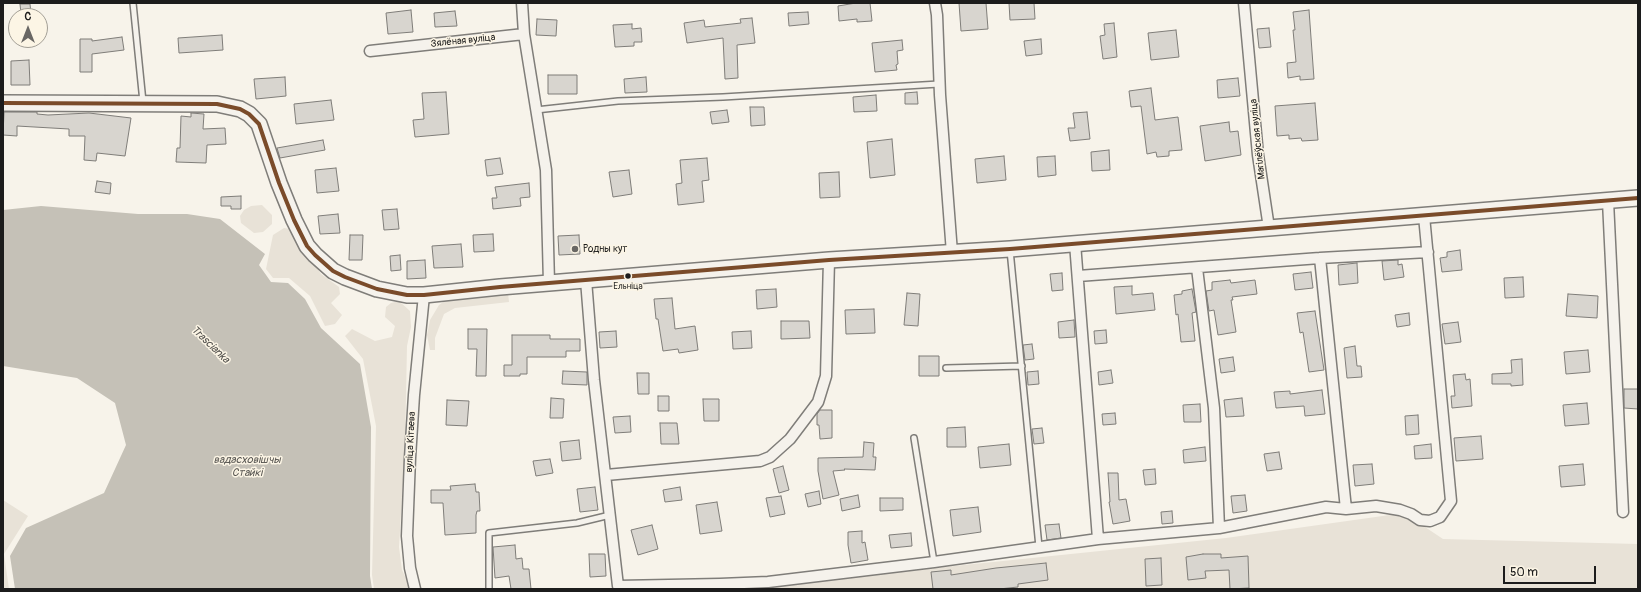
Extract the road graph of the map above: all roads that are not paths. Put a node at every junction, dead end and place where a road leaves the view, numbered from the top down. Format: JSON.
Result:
{"nodes":[{"id":1,"x":133,"y":3,"type":"edge"},
{"id":2,"x":522,"y":3,"type":"edge"},
{"id":3,"x":935,"y":3,"type":"edge"},
{"id":4,"x":1244,"y":3,"type":"edge"},
{"id":5,"x":524,"y":34,"type":"junction"},
{"id":6,"x":370,"y":51,"type":"dead end"},
{"id":7,"x":939,"y":84,"type":"junction"},
{"id":8,"x":3,"y":102,"type":"edge"},
{"id":9,"x":143,"y":102,"type":"junction"},
{"id":10,"x":536,"y":110,"type":"junction"},
{"id":11,"x":1638,"y":198,"type":"edge"},
{"id":12,"x":1608,"y":201,"type":"junction"},
{"id":13,"x":1424,"y":216,"type":"junction"},
{"id":14,"x":1269,"y":228,"type":"junction"},
{"id":15,"x":1075,"y":243,"type":"junction"},
{"id":16,"x":1010,"y":248,"type":"junction"},
{"id":17,"x":1428,"y":252,"type":"junction"},
{"id":18,"x":952,"y":253,"type":"junction"},
{"id":19,"x":1320,"y":258,"type":"junction"},
{"id":20,"x":829,"y":260,"type":"junction"},
{"id":21,"x":1197,"y":268,"type":"junction"},
{"id":22,"x":1078,"y":276,"type":"junction"},
{"id":23,"x":586,"y":280,"type":"junction"},
{"id":24,"x":550,"y":283,"type":"junction"},
{"id":25,"x":424,"y":295,"type":"junction"},
{"id":26,"x":1022,"y":366,"type":"junction"},
{"id":27,"x":946,"y":368,"type":"dead end"},
{"id":28,"x":914,"y":438,"type":"dead end"},
{"id":29,"x":606,"y":475,"type":"junction"},
{"id":30,"x":1346,"y":509,"type":"junction"},
{"id":31,"x":1623,"y":512,"type":"dead end"},
{"id":32,"x":610,"y":515,"type":"junction"},
{"id":33,"x":1219,"y":528,"type":"junction"},
{"id":34,"x":1098,"y":539,"type":"junction"},
{"id":35,"x":1039,"y":547,"type":"junction"},
{"id":36,"x":934,"y":562,"type":"junction"},
{"id":37,"x":415,"y":589,"type":"edge"},
{"id":38,"x":489,"y":589,"type":"edge"}],
"edges":[{"from":1,"to":9,"type":"lane"},
{"from":2,"to":5,"type":"street"},
{"from":3,"to":7,"type":"street"},
{"from":4,"to":14,"type":"street","name":"Магілёўская вуліца"},
{"from":5,"to":6,"type":"street","name":"Зялёная вуліца"},
{"from":5,"to":10,"type":"street"},
{"from":7,"to":10,"type":"lane"},
{"from":7,"to":18,"type":"street"},
{"from":8,"to":9,"type":"main road"},
{"from":9,"to":25,"type":"main road"},
{"from":10,"to":24,"type":"street"},
{"from":11,"to":12,"type":"main road"},
{"from":12,"to":13,"type":"main road"},
{"from":12,"to":31,"type":"street"},
{"from":13,"to":14,"type":"main road"},
{"from":13,"to":17,"type":"street"},
{"from":14,"to":15,"type":"main road"},
{"from":15,"to":16,"type":"main road"},
{"from":15,"to":22,"type":"street"},
{"from":16,"to":18,"type":"main road"},
{"from":16,"to":26,"type":"lane"},
{"from":17,"to":19,"type":"street"},
{"from":17,"to":30,"type":"street"},
{"from":18,"to":20,"type":"main road"},
{"from":19,"to":21,"type":"street"},
{"from":19,"to":30,"type":"street"},
{"from":20,"to":23,"type":"main road"},
{"from":20,"to":29,"type":"street"},
{"from":21,"to":22,"type":"street"},
{"from":21,"to":33,"type":"street"},
{"from":22,"to":34,"type":"street"},
{"from":23,"to":24,"type":"main road"},
{"from":23,"to":29,"type":"street"},
{"from":24,"to":25,"type":"main road"},
{"from":25,"to":37,"type":"street","name":"вуліца Кітаева"},
{"from":26,"to":27,"type":"lane"},
{"from":26,"to":35,"type":"lane"},
{"from":28,"to":36,"type":"lane"},
{"from":29,"to":32,"type":"street"},
{"from":30,"to":33,"type":"street"},
{"from":32,"to":36,"type":"street"},
{"from":32,"to":38,"type":"lane"},
{"from":33,"to":34,"type":"street"},
{"from":34,"to":35,"type":"street"},
{"from":35,"to":36,"type":"street"}]}
